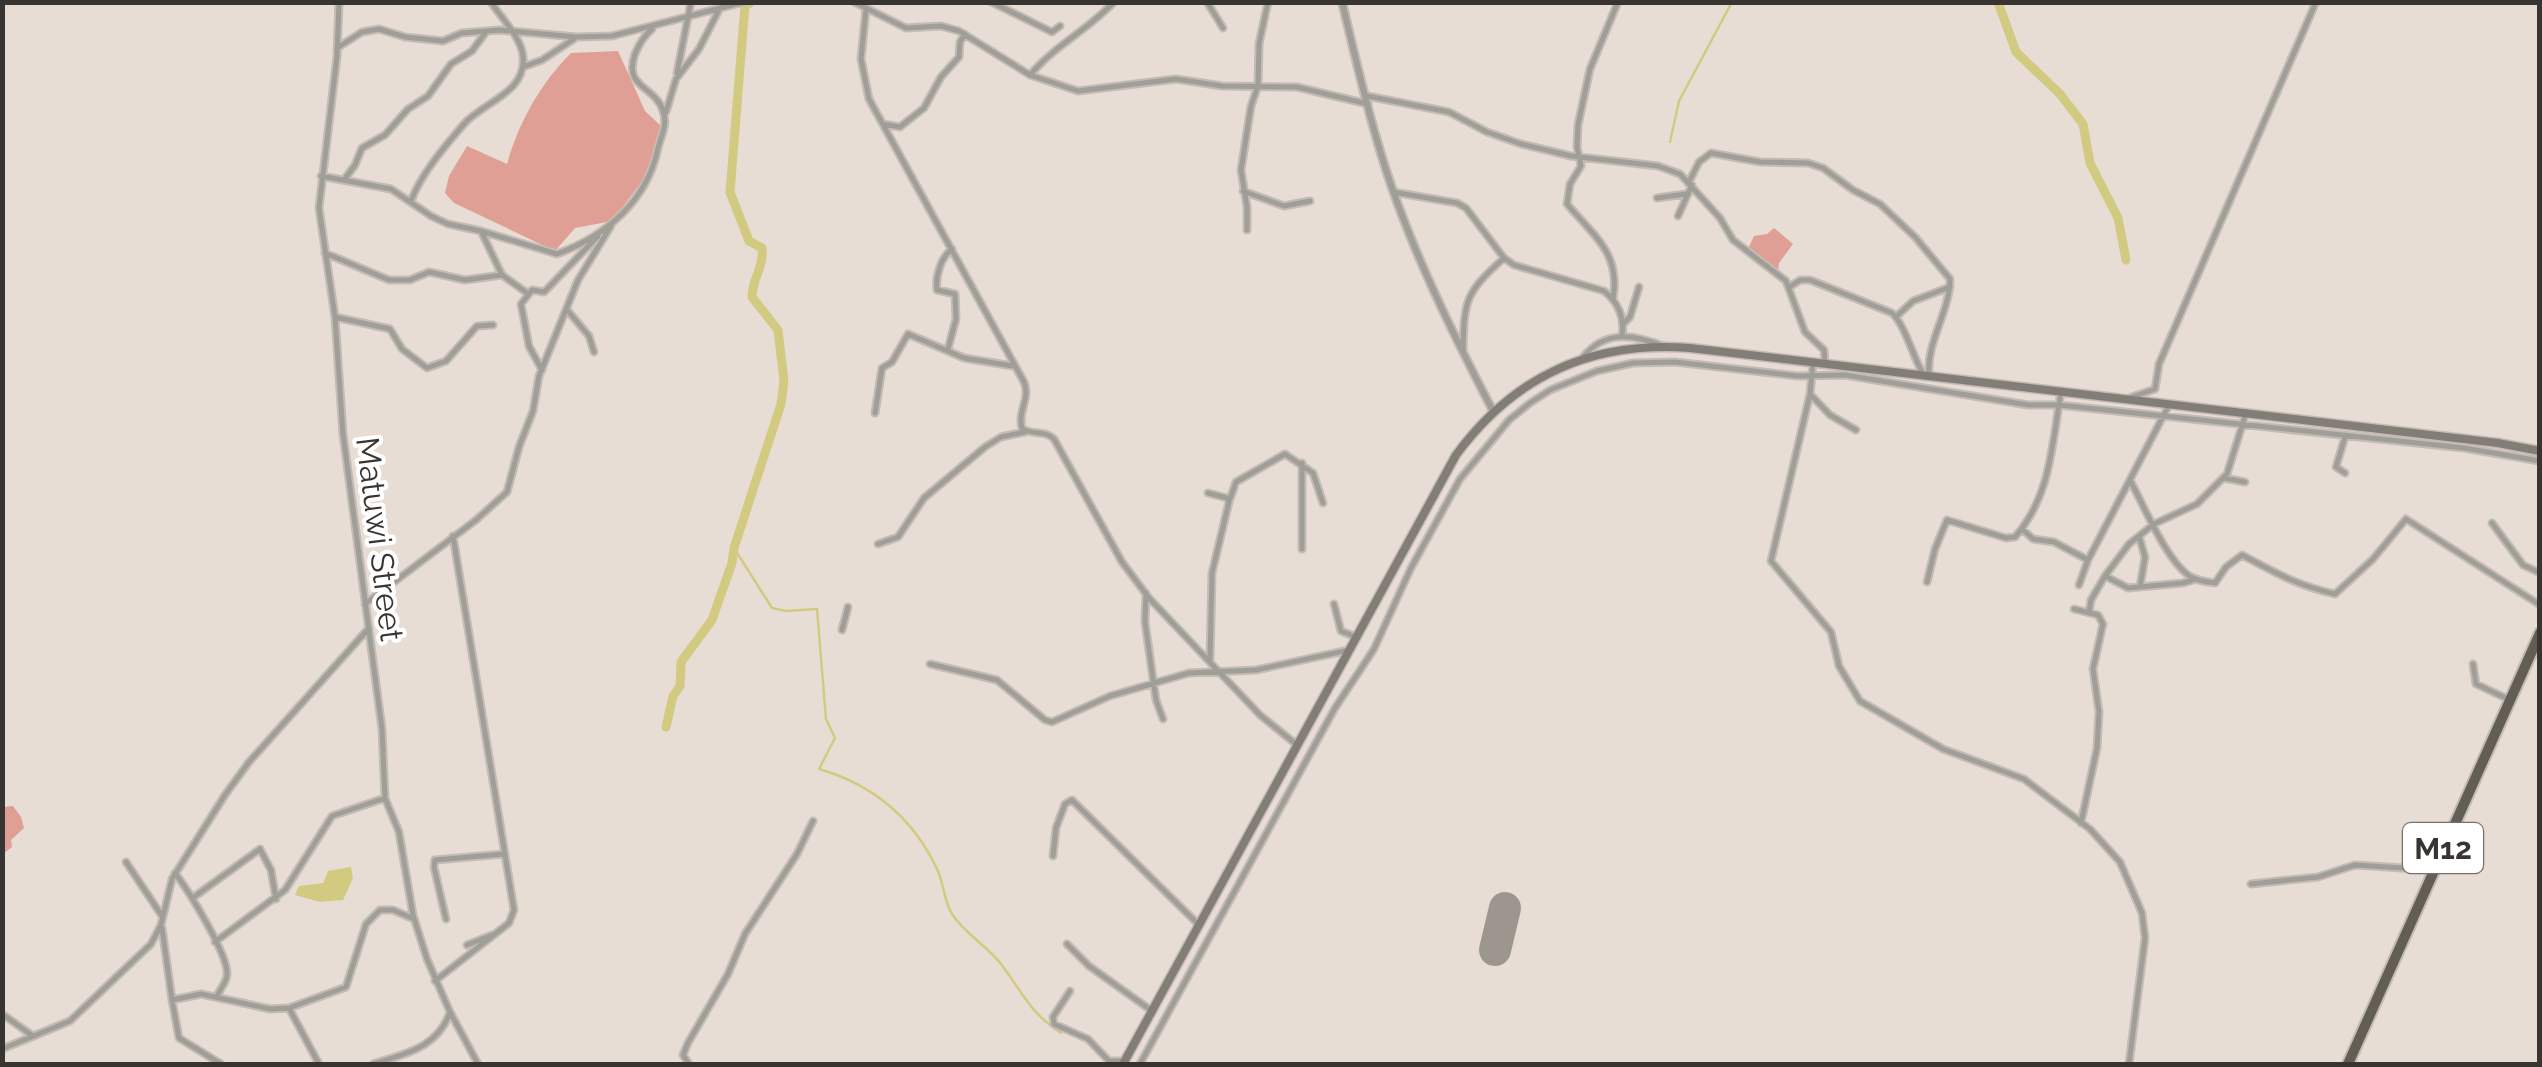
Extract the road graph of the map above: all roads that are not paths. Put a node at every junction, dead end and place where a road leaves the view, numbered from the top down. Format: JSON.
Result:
{"nodes":[{"id":1,"x":339,"y":2,"type":"edge"},
{"id":2,"x":490,"y":2,"type":"edge"},
{"id":3,"x":690,"y":2,"type":"edge"},
{"id":4,"x":744,"y":2,"type":"edge"},
{"id":5,"x":854,"y":2,"type":"edge"},
{"id":6,"x":991,"y":2,"type":"edge"},
{"id":7,"x":1114,"y":2,"type":"edge"},
{"id":8,"x":1207,"y":2,"type":"edge"},
{"id":9,"x":1268,"y":2,"type":"edge"},
{"id":10,"x":1342,"y":2,"type":"edge"},
{"id":11,"x":1618,"y":2,"type":"edge"},
{"id":12,"x":2316,"y":2,"type":"edge"},
{"id":13,"x":720,"y":7,"type":"junction"},
{"id":14,"x":866,"y":9,"type":"junction"},
{"id":15,"x":686,"y":15,"type":"junction"},
{"id":16,"x":1060,"y":26,"type":"dead end"},
{"id":17,"x":654,"y":27,"type":"junction"},
{"id":18,"x":1222,"y":28,"type":"dead end"},
{"id":19,"x":511,"y":31,"type":"junction"},
{"id":20,"x":486,"y":32,"type":"junction"},
{"id":21,"x":965,"y":34,"type":"junction"},
{"id":22,"x":576,"y":37,"type":"junction"},
{"id":23,"x":337,"y":48,"type":"junction"},
{"id":24,"x":523,"y":67,"type":"junction"},
{"id":25,"x":1030,"y":74,"type":"junction"},
{"id":26,"x":676,"y":79,"type":"junction"},
{"id":27,"x":1258,"y":86,"type":"junction"},
{"id":28,"x":1367,"y":100,"type":"junction"},
{"id":29,"x":665,"y":115,"type":"junction"},
{"id":30,"x":881,"y":124,"type":"junction"},
{"id":31,"x":1581,"y":157,"type":"junction"},
{"id":32,"x":320,"y":176,"type":"junction"},
{"id":33,"x":341,"y":182,"type":"junction"},
{"id":34,"x":417,"y":184,"type":"junction"},
{"id":35,"x":1690,"y":184,"type":"junction"},
{"id":36,"x":394,"y":190,"type":"junction"},
{"id":37,"x":1243,"y":191,"type":"junction"},
{"id":38,"x":1393,"y":192,"type":"junction"},
{"id":39,"x":1686,"y":194,"type":"junction"},
{"id":40,"x":1657,"y":198,"type":"dead end"},
{"id":41,"x":411,"y":201,"type":"junction"},
{"id":42,"x":1310,"y":201,"type":"dead end"},
{"id":43,"x":1678,"y":216,"type":"dead end"},
{"id":44,"x":607,"y":228,"type":"junction"},
{"id":45,"x":1247,"y":230,"type":"dead end"},
{"id":46,"x":481,"y":231,"type":"junction"},
{"id":47,"x":952,"y":249,"type":"junction"},
{"id":48,"x":326,"y":253,"type":"junction"},
{"id":49,"x":1504,"y":258,"type":"junction"},
{"id":50,"x":502,"y":275,"type":"junction"},
{"id":51,"x":1950,"y":286,"type":"junction"},
{"id":52,"x":1639,"y":287,"type":"dead end"},
{"id":53,"x":1790,"y":287,"type":"junction"},
{"id":54,"x":527,"y":293,"type":"junction"},
{"id":55,"x":1613,"y":300,"type":"junction"},
{"id":56,"x":568,"y":310,"type":"junction"},
{"id":57,"x":1898,"y":316,"type":"junction"},
{"id":58,"x":334,"y":317,"type":"junction"},
{"id":59,"x":1624,"y":323,"type":"junction"},
{"id":60,"x":493,"y":325,"type":"dead end"},
{"id":61,"x":1622,"y":336,"type":"junction"},
{"id":62,"x":1664,"y":346,"type":"junction"},
{"id":63,"x":948,"y":350,"type":"junction"},
{"id":64,"x":594,"y":352,"type":"dead end"},
{"id":65,"x":1463,"y":355,"type":"junction"},
{"id":66,"x":1581,"y":360,"type":"junction"},
{"id":67,"x":1814,"y":363,"type":"junction"},
{"id":68,"x":1825,"y":364,"type":"junction"},
{"id":69,"x":1016,"y":367,"type":"junction"},
{"id":70,"x":542,"y":371,"type":"junction"},
{"id":71,"x":1813,"y":376,"type":"junction"},
{"id":72,"x":1926,"y":376,"type":"junction"},
{"id":73,"x":2153,"y":391,"type":"junction"},
{"id":74,"x":2061,"y":392,"type":"junction"},
{"id":75,"x":1810,"y":394,"type":"junction"},
{"id":76,"x":2125,"y":400,"type":"junction"},
{"id":77,"x":2152,"y":403,"type":"junction"},
{"id":78,"x":2059,"y":405,"type":"junction"},
{"id":79,"x":2169,"y":405,"type":"junction"},
{"id":80,"x":1493,"y":411,"type":"junction"},
{"id":81,"x":875,"y":413,"type":"dead end"},
{"id":82,"x":2246,"y":413,"type":"junction"},
{"id":83,"x":2165,"y":416,"type":"junction"},
{"id":84,"x":2243,"y":424,"type":"junction"},
{"id":85,"x":1856,"y":430,"type":"dead end"},
{"id":86,"x":1028,"y":432,"type":"junction"},
{"id":87,"x":2345,"y":437,"type":"dead end"},
{"id":88,"x":2540,"y":450,"type":"edge"},
{"id":89,"x":2540,"y":461,"type":"edge"},
{"id":90,"x":1302,"y":463,"type":"junction"},
{"id":91,"x":2345,"y":473,"type":"dead end"},
{"id":92,"x":2221,"y":480,"type":"junction"},
{"id":93,"x":2131,"y":482,"type":"junction"},
{"id":94,"x":2246,"y":482,"type":"dead end"},
{"id":95,"x":1208,"y":493,"type":"dead end"},
{"id":96,"x":1229,"y":502,"type":"junction"},
{"id":97,"x":1323,"y":503,"type":"dead end"},
{"id":98,"x":2154,"y":524,"type":"junction"},
{"id":99,"x":2492,"y":524,"type":"dead end"},
{"id":100,"x":2022,"y":530,"type":"junction"},
{"id":101,"x":453,"y":536,"type":"junction"},
{"id":102,"x":2139,"y":536,"type":"junction"},
{"id":103,"x":878,"y":544,"type":"dead end"},
{"id":104,"x":1302,"y":549,"type":"dead end"},
{"id":105,"x":2088,"y":560,"type":"junction"},
{"id":106,"x":2540,"y":573,"type":"edge"},
{"id":107,"x":2105,"y":576,"type":"junction"},
{"id":108,"x":2196,"y":579,"type":"junction"},
{"id":109,"x":1927,"y":582,"type":"dead end"},
{"id":110,"x":2079,"y":585,"type":"dead end"},
{"id":111,"x":2140,"y":587,"type":"junction"},
{"id":112,"x":1146,"y":593,"type":"junction"},
{"id":113,"x":365,"y":604,"type":"junction"},
{"id":114,"x":1334,"y":604,"type":"dead end"},
{"id":115,"x":2540,"y":605,"type":"edge"},
{"id":116,"x":848,"y":607,"type":"dead end"},
{"id":117,"x":2074,"y":609,"type":"dead end"},
{"id":118,"x":2088,"y":612,"type":"junction"},
{"id":119,"x":368,"y":628,"type":"junction"},
{"id":120,"x":842,"y":630,"type":"dead end"},
{"id":121,"x":1356,"y":637,"type":"junction"},
{"id":122,"x":2538,"y":639,"type":"edge"},
{"id":123,"x":1348,"y":650,"type":"junction"},
{"id":124,"x":1210,"y":663,"type":"junction"},
{"id":125,"x":930,"y":664,"type":"dead end"},
{"id":126,"x":2474,"y":664,"type":"dead end"},
{"id":127,"x":1217,"y":671,"type":"junction"},
{"id":128,"x":1154,"y":685,"type":"junction"},
{"id":129,"x":2510,"y":700,"type":"junction"},
{"id":130,"x":1163,"y":719,"type":"dead end"},
{"id":131,"x":1297,"y":745,"type":"junction"},
{"id":132,"x":1311,"y":752,"type":"junction"},
{"id":133,"x":1291,"y":756,"type":"junction"},
{"id":134,"x":385,"y":798,"type":"junction"},
{"id":135,"x":813,"y":821,"type":"dead end"},
{"id":136,"x":2081,"y":823,"type":"junction"},
{"id":137,"x":504,"y":854,"type":"junction"},
{"id":138,"x":1053,"y":856,"type":"dead end"},
{"id":139,"x":126,"y":862,"type":"dead end"},
{"id":140,"x":2434,"y":870,"type":"junction"},
{"id":141,"x":176,"y":872,"type":"junction"},
{"id":142,"x":2251,"y":884,"type":"dead end"},
{"id":143,"x":194,"y":896,"type":"junction"},
{"id":144,"x":276,"y":898,"type":"junction"},
{"id":145,"x":162,"y":916,"type":"junction"},
{"id":146,"x":414,"y":919,"type":"junction"},
{"id":147,"x":446,"y":919,"type":"dead end"},
{"id":148,"x":161,"y":925,"type":"junction"},
{"id":149,"x":1199,"y":925,"type":"junction"},
{"id":150,"x":498,"y":934,"type":"junction"},
{"id":151,"x":215,"y":942,"type":"junction"},
{"id":152,"x":1068,"y":944,"type":"dead end"},
{"id":153,"x":467,"y":945,"type":"dead end"},
{"id":154,"x":435,"y":980,"type":"junction"},
{"id":155,"x":1070,"y":990,"type":"dead end"},
{"id":156,"x":216,"y":996,"type":"junction"},
{"id":157,"x":172,"y":1000,"type":"junction"},
{"id":158,"x":289,"y":1008,"type":"junction"},
{"id":159,"x":1152,"y":1011,"type":"junction"},
{"id":160,"x":450,"y":1012,"type":"junction"},
{"id":161,"x":2,"y":1014,"type":"edge"},
{"id":162,"x":32,"y":1036,"type":"junction"},
{"id":163,"x":2,"y":1049,"type":"edge"},
{"id":164,"x":1124,"y":1062,"type":"edge"},
{"id":165,"x":221,"y":1064,"type":"edge"},
{"id":166,"x":319,"y":1064,"type":"edge"},
{"id":167,"x":372,"y":1064,"type":"edge"},
{"id":168,"x":478,"y":1064,"type":"edge"},
{"id":169,"x":689,"y":1064,"type":"edge"},
{"id":170,"x":1140,"y":1064,"type":"edge"},
{"id":171,"x":2130,"y":1064,"type":"edge"},
{"id":172,"x":2348,"y":1064,"type":"edge"}],
"edges":[{"from":1,"to":23,"type":"street","name":"Matuwi Street"},
{"from":2,"to":19,"type":"street"},
{"from":3,"to":15,"type":"street"},
{"from":4,"to":13,"type":"street"},
{"from":5,"to":14,"type":"street"},
{"from":6,"to":16,"type":"street"},
{"from":7,"to":25,"type":"street"},
{"from":8,"to":18,"type":"street"},
{"from":9,"to":27,"type":"street"},
{"from":10,"to":28,"type":"street"},
{"from":11,"to":31,"type":"street"},
{"from":12,"to":73,"type":"street"},
{"from":13,"to":15,"type":"street"},
{"from":13,"to":26,"type":"street"},
{"from":14,"to":21,"type":"street"},
{"from":14,"to":30,"type":"street"},
{"from":15,"to":17,"type":"street"},
{"from":15,"to":26,"type":"street"},
{"from":17,"to":22,"type":"street"},
{"from":17,"to":29,"type":"street"},
{"from":19,"to":20,"type":"street"},
{"from":19,"to":22,"type":"street"},
{"from":19,"to":24,"type":"street"},
{"from":20,"to":23,"type":"street"},
{"from":20,"to":33,"type":"street"},
{"from":21,"to":25,"type":"street"},
{"from":21,"to":30,"type":"street"},
{"from":22,"to":24,"type":"street"},
{"from":23,"to":32,"type":"street","name":"Matuwi Street"},
{"from":24,"to":34,"type":"street"},
{"from":25,"to":27,"type":"street"},
{"from":26,"to":29,"type":"street"},
{"from":27,"to":28,"type":"street"},
{"from":27,"to":37,"type":"street"},
{"from":28,"to":31,"type":"street"},
{"from":28,"to":38,"type":"street"},
{"from":29,"to":44,"type":"street"},
{"from":30,"to":47,"type":"street"},
{"from":31,"to":35,"type":"street"},
{"from":31,"to":55,"type":"street"},
{"from":32,"to":33,"type":"street"},
{"from":32,"to":48,"type":"street","name":"Matuwi Street"},
{"from":33,"to":36,"type":"street"},
{"from":34,"to":36,"type":"street"},
{"from":34,"to":41,"type":"street"},
{"from":35,"to":39,"type":"street"},
{"from":35,"to":51,"type":"street"},
{"from":35,"to":53,"type":"street"},
{"from":36,"to":41,"type":"street"},
{"from":37,"to":42,"type":"street"},
{"from":37,"to":45,"type":"street"},
{"from":38,"to":49,"type":"street"},
{"from":38,"to":65,"type":"street"},
{"from":39,"to":40,"type":"street"},
{"from":39,"to":43,"type":"street"},
{"from":41,"to":46,"type":"street"},
{"from":44,"to":46,"type":"street"},
{"from":44,"to":54,"type":"street"},
{"from":44,"to":56,"type":"street"},
{"from":46,"to":50,"type":"street"},
{"from":47,"to":63,"type":"street"},
{"from":47,"to":69,"type":"street"},
{"from":48,"to":50,"type":"street"},
{"from":48,"to":58,"type":"street","name":"Matuwi Street"},
{"from":49,"to":55,"type":"street"},
{"from":49,"to":65,"type":"street"},
{"from":50,"to":54,"type":"street"},
{"from":51,"to":57,"type":"street"},
{"from":51,"to":72,"type":"street"},
{"from":52,"to":59,"type":"street"},
{"from":53,"to":57,"type":"street"},
{"from":53,"to":68,"type":"street"},
{"from":54,"to":70,"type":"street"},
{"from":55,"to":59,"type":"street"},
{"from":56,"to":64,"type":"street"},
{"from":56,"to":70,"type":"street"},
{"from":57,"to":72,"type":"street"},
{"from":58,"to":60,"type":"street"},
{"from":58,"to":113,"type":"street","name":"Matuwi Street"},
{"from":59,"to":61,"type":"street"},
{"from":61,"to":62,"type":"street"},
{"from":61,"to":66,"type":"street"},
{"from":62,"to":66,"type":"main road"},
{"from":62,"to":67,"type":"main road"},
{"from":63,"to":69,"type":"street"},
{"from":63,"to":81,"type":"street"},
{"from":65,"to":80,"type":"street"},
{"from":66,"to":80,"type":"main road"},
{"from":67,"to":68,"type":"main road"},
{"from":67,"to":71,"type":"street"},
{"from":68,"to":72,"type":"main road"},
{"from":69,"to":86,"type":"street"},
{"from":70,"to":101,"type":"street"},
{"from":71,"to":75,"type":"street"},
{"from":71,"to":78,"type":"street"},
{"from":71,"to":132,"type":"street"},
{"from":72,"to":74,"type":"main road"},
{"from":73,"to":76,"type":"street"},
{"from":73,"to":77,"type":"street"},
{"from":74,"to":76,"type":"main road"},
{"from":74,"to":78,"type":"street"},
{"from":75,"to":85,"type":"street"},
{"from":75,"to":136,"type":"street"},
{"from":76,"to":77,"type":"main road"},
{"from":77,"to":79,"type":"main road"},
{"from":78,"to":83,"type":"street"},
{"from":78,"to":100,"type":"street"},
{"from":79,"to":82,"type":"main road"},
{"from":79,"to":83,"type":"street"},
{"from":80,"to":121,"type":"main road"},
{"from":82,"to":84,"type":"street"},
{"from":82,"to":88,"type":"main road"},
{"from":83,"to":84,"type":"street"},
{"from":83,"to":93,"type":"street"},
{"from":84,"to":89,"type":"street"},
{"from":84,"to":92,"type":"street"},
{"from":86,"to":103,"type":"street"},
{"from":86,"to":112,"type":"street"},
{"from":87,"to":91,"type":"street"},
{"from":90,"to":96,"type":"street"},
{"from":90,"to":97,"type":"street"},
{"from":90,"to":104,"type":"street"},
{"from":92,"to":94,"type":"street"},
{"from":92,"to":98,"type":"street"},
{"from":93,"to":98,"type":"street"},
{"from":93,"to":105,"type":"street"},
{"from":95,"to":96,"type":"street"},
{"from":96,"to":124,"type":"street"},
{"from":98,"to":102,"type":"street"},
{"from":98,"to":108,"type":"street"},
{"from":99,"to":106,"type":"street"},
{"from":100,"to":105,"type":"street"},
{"from":100,"to":109,"type":"street"},
{"from":101,"to":113,"type":"street"},
{"from":101,"to":137,"type":"street"},
{"from":102,"to":107,"type":"street"},
{"from":102,"to":111,"type":"street"},
{"from":105,"to":110,"type":"street"},
{"from":107,"to":111,"type":"street"},
{"from":107,"to":118,"type":"street"},
{"from":108,"to":111,"type":"street"},
{"from":108,"to":115,"type":"street"},
{"from":112,"to":124,"type":"street"},
{"from":112,"to":128,"type":"street"},
{"from":113,"to":119,"type":"street","name":"Matuwi Street"},
{"from":114,"to":121,"type":"street"},
{"from":116,"to":120,"type":"street"},
{"from":117,"to":118,"type":"street"},
{"from":118,"to":136,"type":"street"},
{"from":119,"to":134,"type":"street","name":"Matuwi Street"},
{"from":119,"to":141,"type":"street"},
{"from":121,"to":123,"type":"main road"},
{"from":122,"to":129,"type":"highway","number":"M12"},
{"from":123,"to":127,"type":"street"},
{"from":123,"to":131,"type":"main road"},
{"from":124,"to":127,"type":"street"},
{"from":125,"to":128,"type":"street"},
{"from":126,"to":129,"type":"street"},
{"from":127,"to":128,"type":"street"},
{"from":127,"to":131,"type":"street"},
{"from":128,"to":130,"type":"street"},
{"from":129,"to":140,"type":"highway","number":"M12"},
{"from":131,"to":133,"type":"main road"},
{"from":132,"to":133,"type":"street"},
{"from":132,"to":170,"type":"street"},
{"from":133,"to":149,"type":"main road"},
{"from":134,"to":144,"type":"street"},
{"from":134,"to":146,"type":"street","name":"Matuwi Street"},
{"from":135,"to":169,"type":"street"},
{"from":136,"to":171,"type":"street"},
{"from":137,"to":147,"type":"street"},
{"from":137,"to":150,"type":"street"},
{"from":138,"to":149,"type":"street"},
{"from":139,"to":145,"type":"street"},
{"from":140,"to":142,"type":"street"},
{"from":140,"to":172,"type":"highway","number":"M12"},
{"from":141,"to":143,"type":"street"},
{"from":141,"to":145,"type":"street"},
{"from":143,"to":144,"type":"street"},
{"from":143,"to":151,"type":"street"},
{"from":144,"to":151,"type":"street"},
{"from":145,"to":148,"type":"street"},
{"from":146,"to":154,"type":"street","name":"Matuwi Street"},
{"from":146,"to":158,"type":"street"},
{"from":148,"to":157,"type":"street"},
{"from":148,"to":162,"type":"street"},
{"from":149,"to":159,"type":"main road"},
{"from":150,"to":153,"type":"street"},
{"from":150,"to":154,"type":"street"},
{"from":151,"to":156,"type":"street"},
{"from":152,"to":159,"type":"street"},
{"from":154,"to":160,"type":"street","name":"Matuwi Street"},
{"from":155,"to":164,"type":"street"},
{"from":156,"to":157,"type":"street"},
{"from":156,"to":158,"type":"street"},
{"from":157,"to":165,"type":"street"},
{"from":158,"to":166,"type":"street"},
{"from":159,"to":164,"type":"main road"},
{"from":160,"to":167,"type":"street"},
{"from":160,"to":168,"type":"street","name":"Matuwi Street"},
{"from":161,"to":162,"type":"street"},
{"from":162,"to":163,"type":"street"}]}
